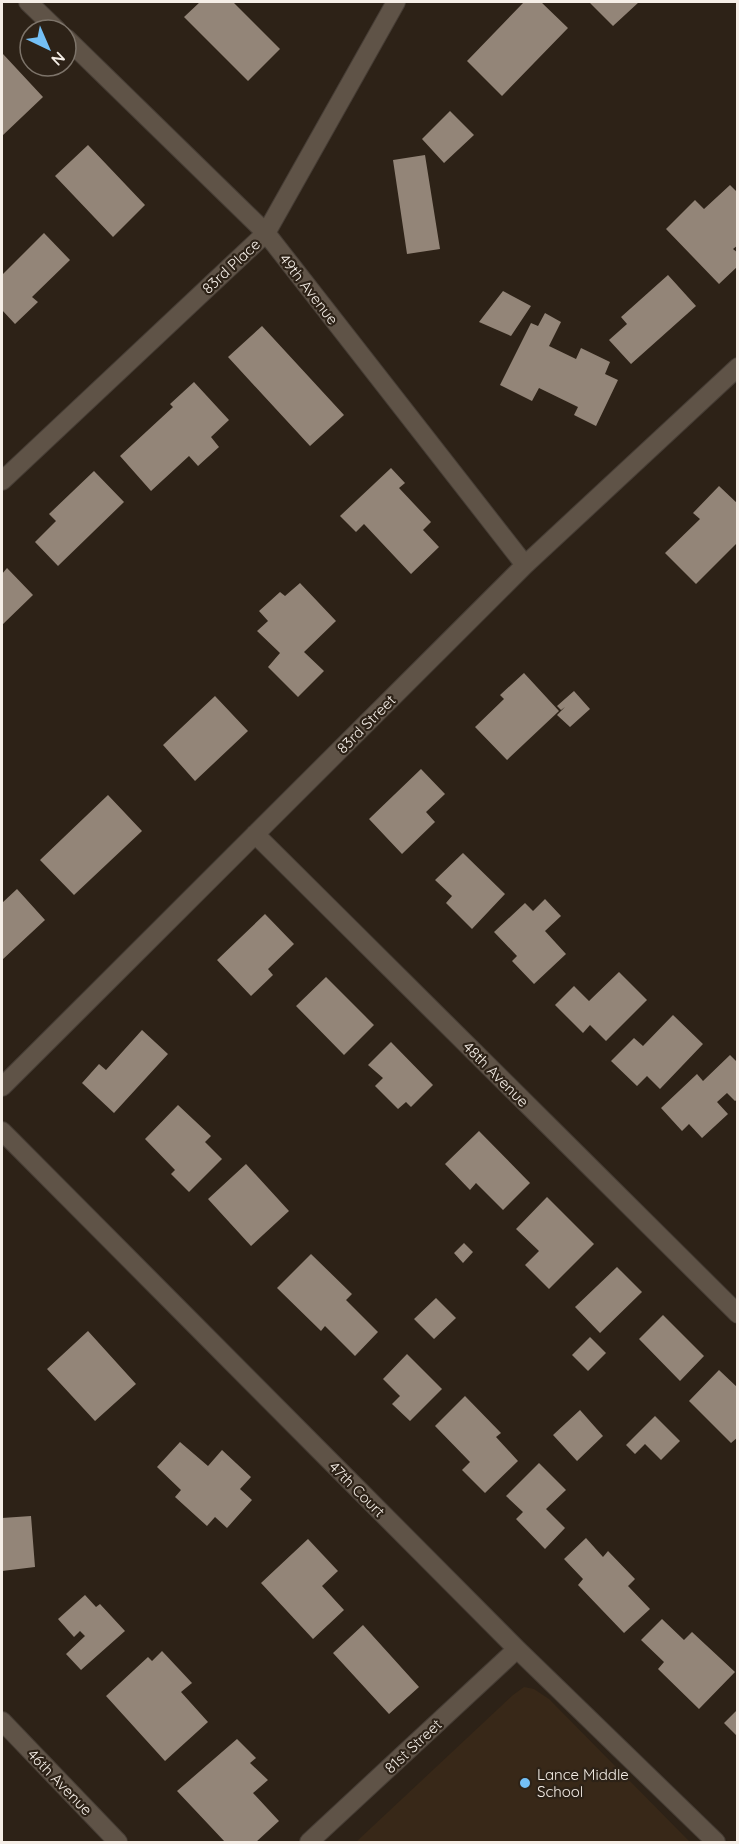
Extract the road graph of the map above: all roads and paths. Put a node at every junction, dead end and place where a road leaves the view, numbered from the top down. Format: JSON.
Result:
{"nodes":[{"id":1,"x":28,"y":2,"type":"edge"},
{"id":2,"x":396,"y":2,"type":"edge"},
{"id":3,"x":45,"y":18,"type":"edge"},
{"id":4,"x":78,"y":50,"type":"edge"},
{"id":5,"x":266,"y":233,"type":"junction"},
{"id":6,"x":738,"y":367,"type":"edge"},
{"id":7,"x":2,"y":480,"type":"edge"},
{"id":8,"x":525,"y":565,"type":"junction"},
{"id":9,"x":255,"y":834,"type":"junction"},
{"id":10,"x":2,"y":1088,"type":"edge"},
{"id":11,"x":2,"y":1131,"type":"edge"},
{"id":12,"x":738,"y":1314,"type":"edge"},
{"id":13,"x":517,"y":1649,"type":"junction"},
{"id":14,"x":2,"y":1721,"type":"edge"},
{"id":15,"x":118,"y":1842,"type":"edge"},
{"id":16,"x":309,"y":1842,"type":"edge"},
{"id":17,"x":716,"y":1842,"type":"edge"}],
"edges":[{"from":1,"to":3,"type":"street"},
{"from":2,"to":5,"type":"street","name":"83rd Place"},
{"from":4,"to":5,"type":"street","name":"49th Avenue"},
{"from":5,"to":7,"type":"street","name":"83rd Place"},
{"from":5,"to":8,"type":"street","name":"49th Avenue"},
{"from":6,"to":8,"type":"street","name":"83rd Street"},
{"from":8,"to":9,"type":"street","name":"83rd Street"},
{"from":9,"to":10,"type":"street","name":"83rd Street"},
{"from":9,"to":12,"type":"street","name":"48th Avenue"},
{"from":11,"to":13,"type":"street","name":"47th Court"},
{"from":13,"to":16,"type":"street","name":"81st Street"},
{"from":13,"to":17,"type":"street","name":"47th Court"},
{"from":14,"to":15,"type":"street","name":"46th Avenue"}]}
